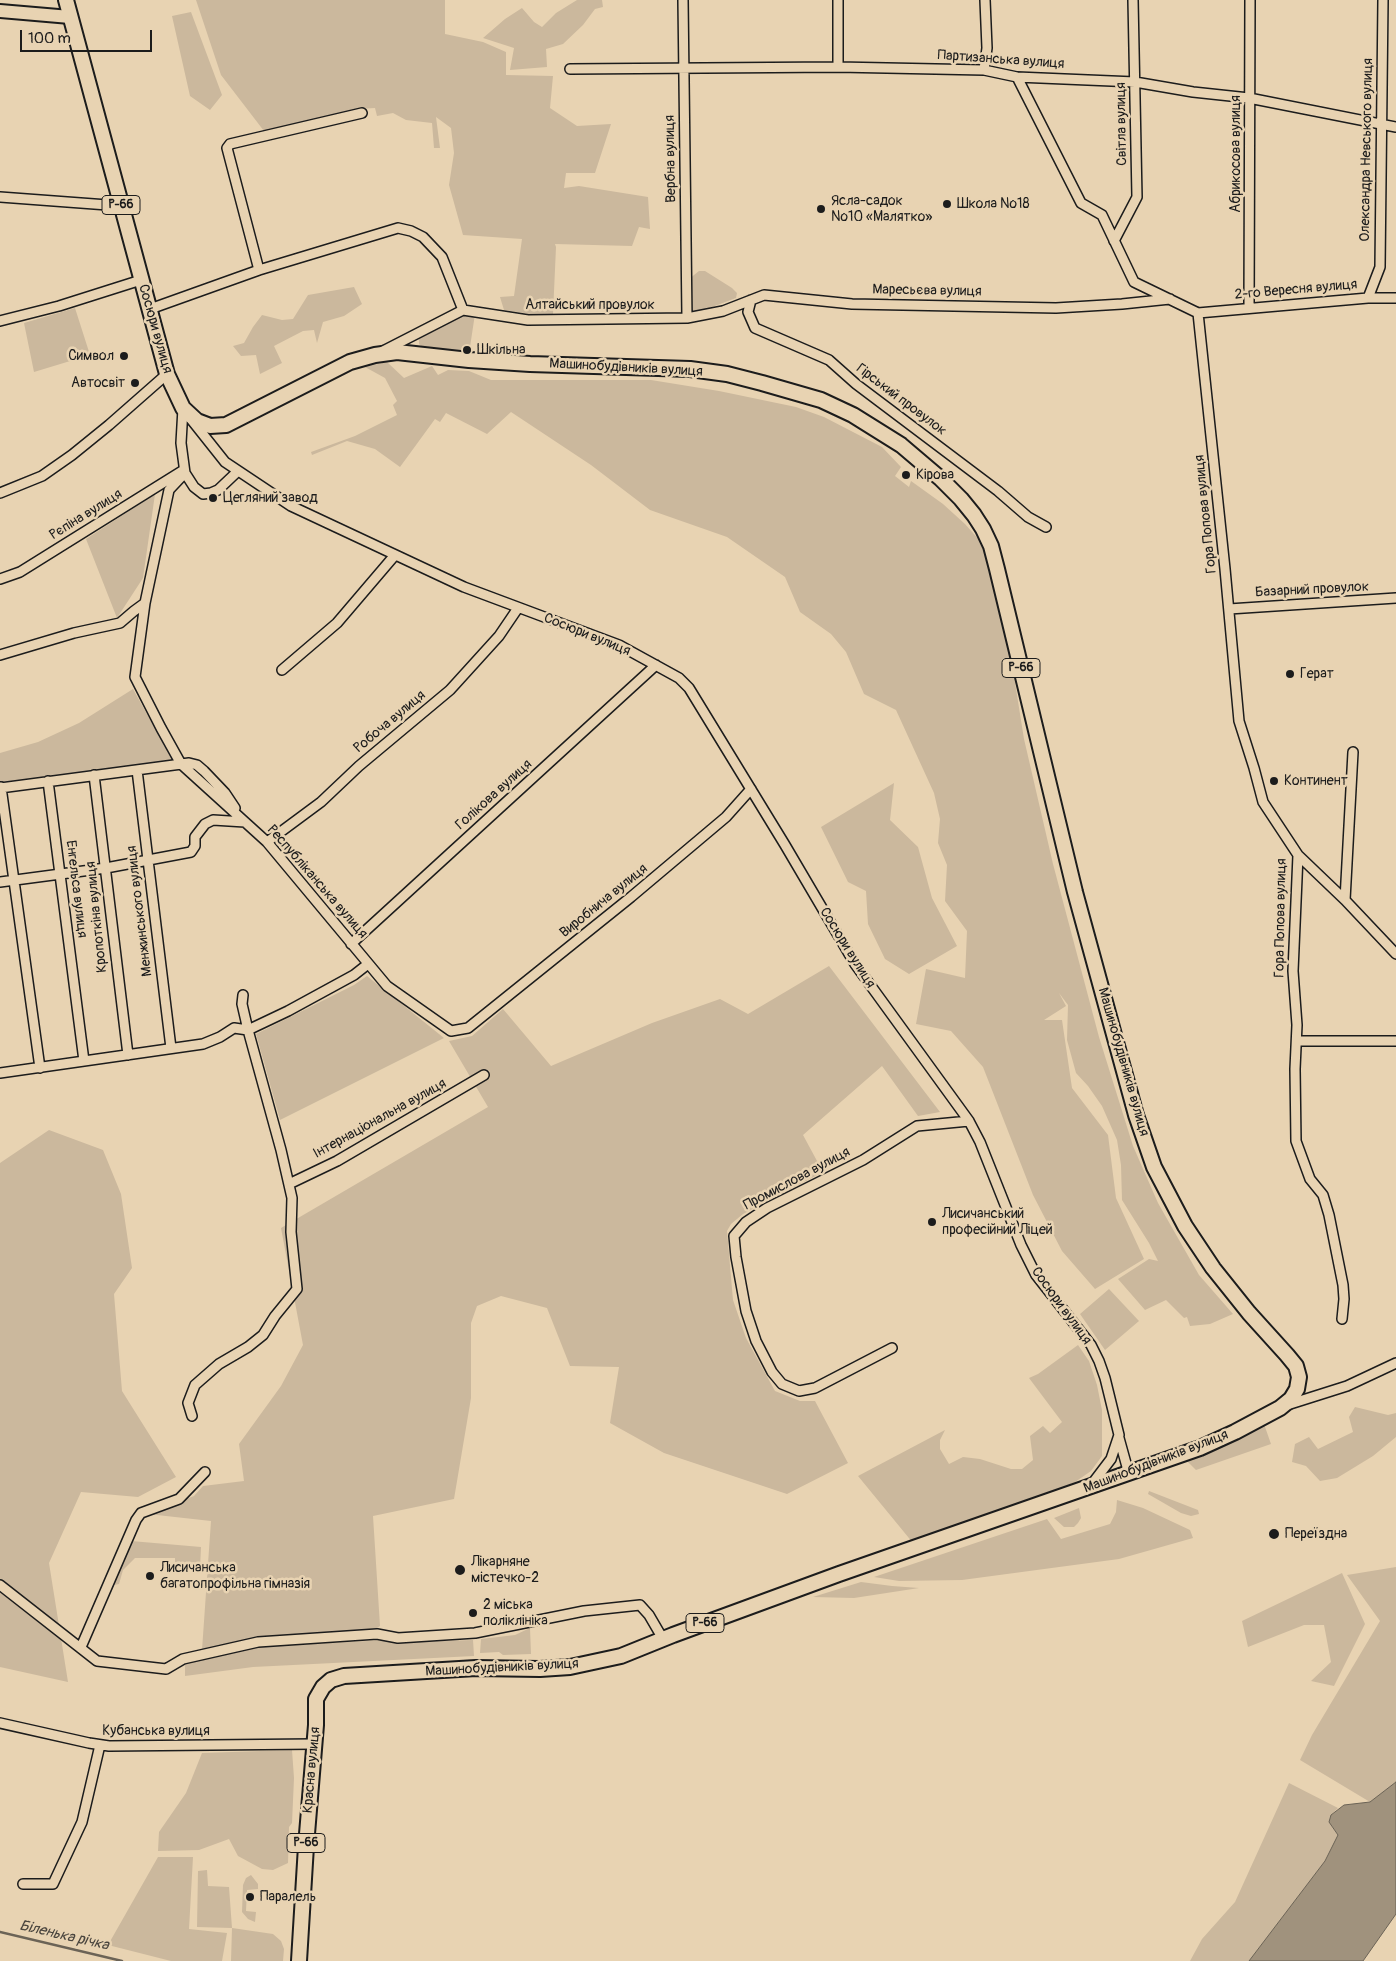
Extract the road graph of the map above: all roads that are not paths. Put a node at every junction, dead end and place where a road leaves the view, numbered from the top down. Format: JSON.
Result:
{"nodes":[{"id":1,"x":66,"y":0,"type":"edge"},
{"id":2,"x":682,"y":0,"type":"edge"},
{"id":3,"x":838,"y":0,"type":"edge"},
{"id":4,"x":985,"y":0,"type":"edge"},
{"id":5,"x":1133,"y":0,"type":"edge"},
{"id":6,"x":1250,"y":0,"type":"edge"},
{"id":7,"x":1383,"y":0,"type":"edge"},
{"id":8,"x":0,"y":11,"type":"edge"},
{"id":9,"x":70,"y":16,"type":"junction"},
{"id":10,"x":838,"y":67,"type":"junction"},
{"id":11,"x":570,"y":69,"type":"dead end"},
{"id":12,"x":683,"y":69,"type":"junction"},
{"id":13,"x":984,"y":70,"type":"junction"},
{"id":14,"x":1016,"y":77,"type":"junction"},
{"id":15,"x":1135,"y":82,"type":"junction"},
{"id":16,"x":1249,"y":98,"type":"junction"},
{"id":17,"x":362,"y":113,"type":"dead end"},
{"id":18,"x":1382,"y":125,"type":"junction"},
{"id":19,"x":1396,"y":127,"type":"edge"},
{"id":20,"x":0,"y":197,"type":"edge"},
{"id":21,"x":121,"y":206,"type":"junction"},
{"id":22,"x":1114,"y":241,"type":"junction"},
{"id":23,"x":259,"y":270,"type":"junction"},
{"id":24,"x":141,"y":280,"type":"junction"},
{"id":25,"x":1368,"y":298,"type":"junction"},
{"id":26,"x":1396,"y":298,"type":"edge"},
{"id":27,"x":1170,"y":299,"type":"junction"},
{"id":28,"x":751,"y":300,"type":"junction"},
{"id":29,"x":1249,"y":308,"type":"junction"},
{"id":30,"x":150,"y":309,"type":"junction"},
{"id":31,"x":463,"y":310,"type":"junction"},
{"id":32,"x":1198,"y":313,"type":"junction"},
{"id":33,"x":688,"y":318,"type":"junction"},
{"id":34,"x":0,"y":321,"type":"edge"},
{"id":35,"x":375,"y":355,"type":"junction"},
{"id":36,"x":167,"y":374,"type":"junction"},
{"id":37,"x":183,"y":408,"type":"junction"},
{"id":38,"x":185,"y":471,"type":"junction"},
{"id":39,"x":238,"y":472,"type":"junction"},
{"id":40,"x":0,"y":493,"type":"edge"},
{"id":41,"x":1046,"y":527,"type":"dead end"},
{"id":42,"x":395,"y":555,"type":"junction"},
{"id":43,"x":0,"y":579,"type":"edge"},
{"id":44,"x":1396,"y":598,"type":"edge"},
{"id":45,"x":145,"y":603,"type":"junction"},
{"id":46,"x":518,"y":608,"type":"junction"},
{"id":47,"x":1230,"y":608,"type":"junction"},
{"id":48,"x":0,"y":655,"type":"edge"},
{"id":49,"x":656,"y":665,"type":"junction"},
{"id":50,"x":282,"y":670,"type":"dead end"},
{"id":51,"x":1353,"y":752,"type":"dead end"},
{"id":52,"x":181,"y":764,"type":"junction"},
{"id":53,"x":137,"y":770,"type":"junction"},
{"id":54,"x":94,"y":775,"type":"junction"},
{"id":55,"x":48,"y":781,"type":"junction"},
{"id":56,"x":0,"y":788,"type":"edge"},
{"id":57,"x":751,"y":789,"type":"junction"},
{"id":58,"x":246,"y":822,"type":"junction"},
{"id":59,"x":267,"y":842,"type":"junction"},
{"id":60,"x":1298,"y":855,"type":"junction"},
{"id":61,"x":147,"y":861,"type":"junction"},
{"id":62,"x":106,"y":868,"type":"junction"},
{"id":63,"x":60,"y":873,"type":"junction"},
{"id":64,"x":15,"y":880,"type":"junction"},
{"id":65,"x":0,"y":882,"type":"edge"},
{"id":66,"x":1345,"y":900,"type":"junction"},
{"id":67,"x":352,"y":944,"type":"junction"},
{"id":68,"x":1396,"y":954,"type":"edge"},
{"id":69,"x":368,"y":964,"type":"junction"},
{"id":70,"x":243,"y":995,"type":"dead end"},
{"id":71,"x":468,"y":1028,"type":"joint"},
{"id":72,"x":248,"y":1030,"type":"junction"},
{"id":73,"x":1396,"y":1041,"type":"edge"},
{"id":74,"x":1298,"y":1042,"type":"junction"},
{"id":75,"x":171,"y":1048,"type":"junction"},
{"id":76,"x":128,"y":1055,"type":"junction"},
{"id":77,"x":84,"y":1060,"type":"junction"},
{"id":78,"x":40,"y":1068,"type":"junction"},
{"id":79,"x":0,"y":1073,"type":"edge"},
{"id":80,"x":484,"y":1076,"type":"dead end"},
{"id":81,"x":969,"y":1120,"type":"junction"},
{"id":82,"x":289,"y":1184,"type":"junction"},
{"id":83,"x":1342,"y":1319,"type":"dead end"},
{"id":84,"x":892,"y":1348,"type":"dead end"},
{"id":85,"x":1396,"y":1363,"type":"edge"},
{"id":86,"x":1280,"y":1408,"type":"junction"},
{"id":87,"x":192,"y":1416,"type":"dead end"},
{"id":88,"x":1119,"y":1435,"type":"junction"},
{"id":89,"x":205,"y":1472,"type":"dead end"},
{"id":90,"x":1129,"y":1474,"type":"junction"},
{"id":91,"x":1088,"y":1488,"type":"junction"},
{"id":92,"x":0,"y":1585,"type":"edge"},
{"id":93,"x":663,"y":1639,"type":"junction"},
{"id":94,"x":81,"y":1647,"type":"junction"},
{"id":95,"x":316,"y":1699,"type":"joint"},
{"id":96,"x":0,"y":1723,"type":"edge"},
{"id":97,"x":314,"y":1744,"type":"junction"},
{"id":98,"x":100,"y":1745,"type":"junction"},
{"id":99,"x":23,"y":1884,"type":"dead end"},
{"id":100,"x":299,"y":1961,"type":"edge"}],
"edges":[{"from":1,"to":9,"type":"main road","name":"Сосюри вулиця","number":"Р-66"},
{"from":2,"to":12,"type":"street","name":"Вербна вулиця"},
{"from":3,"to":10,"type":"street"},
{"from":4,"to":13,"type":"street"},
{"from":5,"to":15,"type":"street","name":"Світла вулиця"},
{"from":6,"to":16,"type":"street","name":"Абрикосова вулиця"},
{"from":7,"to":18,"type":"street","name":"Олександра Невського вулиця"},
{"from":8,"to":9,"type":"main road"},
{"from":9,"to":21,"type":"main road","name":"Сосюри вулиця","number":"Р-66"},
{"from":10,"to":12,"type":"street","name":"Партизанська вулиця"},
{"from":10,"to":13,"type":"street","name":"Партизанська вулиця"},
{"from":11,"to":12,"type":"street","name":"Партизанська вулиця"},
{"from":12,"to":33,"type":"street","name":"Вербна вулиця"},
{"from":13,"to":14,"type":"street","name":"Партизанська вулиця"},
{"from":14,"to":15,"type":"street","name":"Партизанська вулиця"},
{"from":14,"to":22,"type":"street"},
{"from":15,"to":16,"type":"street","name":"Партизанська вулиця"},
{"from":15,"to":22,"type":"street","name":"Світла вулиця"},
{"from":16,"to":18,"type":"street","name":"Партизанська вулиця"},
{"from":16,"to":29,"type":"street","name":"Абрикосова вулиця"},
{"from":17,"to":23,"type":"street"},
{"from":18,"to":19,"type":"street","name":"Партизанська вулиця"},
{"from":18,"to":25,"type":"street","name":"Олександра Невського вулиця"},
{"from":20,"to":21,"type":"street"},
{"from":21,"to":24,"type":"main road","name":"Сосюри вулиця","number":"Р-66"},
{"from":22,"to":27,"type":"street"},
{"from":23,"to":30,"type":"street"},
{"from":23,"to":31,"type":"street"},
{"from":24,"to":30,"type":"main road","name":"Сосюри вулиця","number":"Р-66"},
{"from":24,"to":34,"type":"street"},
{"from":25,"to":26,"type":"street","name":"2-го Вересня вулиця"},
{"from":25,"to":29,"type":"street","name":"2-го Вересня вулиця"},
{"from":27,"to":28,"type":"street","name":"Маресьєва вулиця"},
{"from":27,"to":32,"type":"street"},
{"from":28,"to":33,"type":"street","name":"Маресьєва вулиця"},
{"from":28,"to":41,"type":"street","name":"Гірський провулок"},
{"from":29,"to":32,"type":"street","name":"2-го Вересня вулиця"},
{"from":30,"to":36,"type":"main road","name":"Сосюри вулиця","number":"Р-66"},
{"from":31,"to":33,"type":"street","name":"Алтайський провулок"},
{"from":31,"to":35,"type":"street"},
{"from":32,"to":47,"type":"street","name":"Гора Попова вулиця"},
{"from":35,"to":37,"type":"main road","name":"Машинобудівників вулиця","number":"Р-66"},
{"from":35,"to":86,"type":"main road","name":"Машинобудівників вулиця","number":"Р-66"},
{"from":36,"to":37,"type":"main road","name":"Сосюри вулиця","number":"Р-66"},
{"from":36,"to":40,"type":"street"},
{"from":37,"to":38,"type":"street"},
{"from":37,"to":39,"type":"street","name":"Сосюри вулиця"},
{"from":38,"to":39,"type":"street"},
{"from":38,"to":43,"type":"street","name":"Рєпіна вулиця"},
{"from":38,"to":45,"type":"street","name":"Республіканська вулиця"},
{"from":39,"to":42,"type":"street","name":"Сосюри вулиця"},
{"from":42,"to":46,"type":"street","name":"Сосюри вулиця"},
{"from":42,"to":50,"type":"street"},
{"from":44,"to":47,"type":"street","name":"Базарний провулок"},
{"from":45,"to":48,"type":"street"},
{"from":45,"to":52,"type":"street","name":"Республіканська вулиця"},
{"from":46,"to":49,"type":"street","name":"Сосюри вулиця"},
{"from":46,"to":59,"type":"street","name":"Робоча вулиця"},
{"from":47,"to":60,"type":"street","name":"Гора Попова вулиця"},
{"from":49,"to":57,"type":"street","name":"Сосюри вулиця"},
{"from":49,"to":67,"type":"street","name":"Голікова вулиця"},
{"from":51,"to":66,"type":"street"},
{"from":52,"to":53,"type":"street"},
{"from":52,"to":58,"type":"street","name":"Республіканська вулиця"},
{"from":53,"to":54,"type":"street"},
{"from":53,"to":61,"type":"street","name":"Менжинського вулиця"},
{"from":54,"to":55,"type":"street"},
{"from":54,"to":62,"type":"street","name":"Кропоткіна вулиця"},
{"from":55,"to":56,"type":"street"},
{"from":55,"to":63,"type":"street","name":"Енгельса вулиця"},
{"from":56,"to":64,"type":"street"},
{"from":57,"to":71,"type":"street","name":"Виробнича вулиця"},
{"from":57,"to":81,"type":"street","name":"Сосюри вулиця"},
{"from":58,"to":59,"type":"street","name":"Республіканська вулиця"},
{"from":58,"to":61,"type":"street"},
{"from":59,"to":67,"type":"street","name":"Республіканська вулиця"},
{"from":60,"to":66,"type":"street"},
{"from":60,"to":74,"type":"street","name":"Гора Попова вулиця"},
{"from":61,"to":62,"type":"street"},
{"from":61,"to":75,"type":"street","name":"Менжинського вулиця"},
{"from":62,"to":63,"type":"street"},
{"from":62,"to":76,"type":"street","name":"Кропоткіна вулиця"},
{"from":63,"to":64,"type":"street"},
{"from":63,"to":77,"type":"street","name":"Енгельса вулиця"},
{"from":64,"to":65,"type":"street"},
{"from":64,"to":78,"type":"street"},
{"from":66,"to":68,"type":"street"},
{"from":67,"to":69,"type":"street","name":"Республіканська вулиця"},
{"from":69,"to":71,"type":"street","name":"Республіканська вулиця"},
{"from":69,"to":72,"type":"street"},
{"from":70,"to":72,"type":"street"},
{"from":72,"to":75,"type":"street"},
{"from":72,"to":82,"type":"street"},
{"from":73,"to":74,"type":"street"},
{"from":74,"to":83,"type":"street","name":"Гора Попова вулиця"},
{"from":75,"to":76,"type":"street"},
{"from":76,"to":77,"type":"street"},
{"from":77,"to":78,"type":"street"},
{"from":78,"to":79,"type":"street"},
{"from":80,"to":82,"type":"street","name":"Інтернаціональна вулиця"},
{"from":81,"to":84,"type":"street","name":"Промислова вулиця"},
{"from":81,"to":88,"type":"street","name":"Сосюри вулиця"},
{"from":82,"to":87,"type":"street"},
{"from":85,"to":86,"type":"street"},
{"from":86,"to":90,"type":"main road","name":"Машинобудівників вулиця","number":"Р-66"},
{"from":88,"to":90,"type":"street","name":"Сосюри вулиця"},
{"from":88,"to":91,"type":"street"},
{"from":89,"to":94,"type":"street"},
{"from":90,"to":91,"type":"main road","name":"Машинобудівників вулиця","number":"Р-66"},
{"from":91,"to":93,"type":"main road","name":"Машинобудівників вулиця","number":"Р-66"},
{"from":92,"to":94,"type":"street"},
{"from":93,"to":94,"type":"street"},
{"from":93,"to":95,"type":"main road","name":"Машинобудівників вулиця","number":"Р-66"},
{"from":95,"to":97,"type":"main road","name":"Красна вулиця","number":"Р-66"},
{"from":96,"to":98,"type":"street","name":"Кубанська вулиця"},
{"from":97,"to":98,"type":"street","name":"Кубанська вулиця"},
{"from":97,"to":100,"type":"main road","name":"Красна вулиця","number":"Р-66"},
{"from":98,"to":99,"type":"street"}]}
